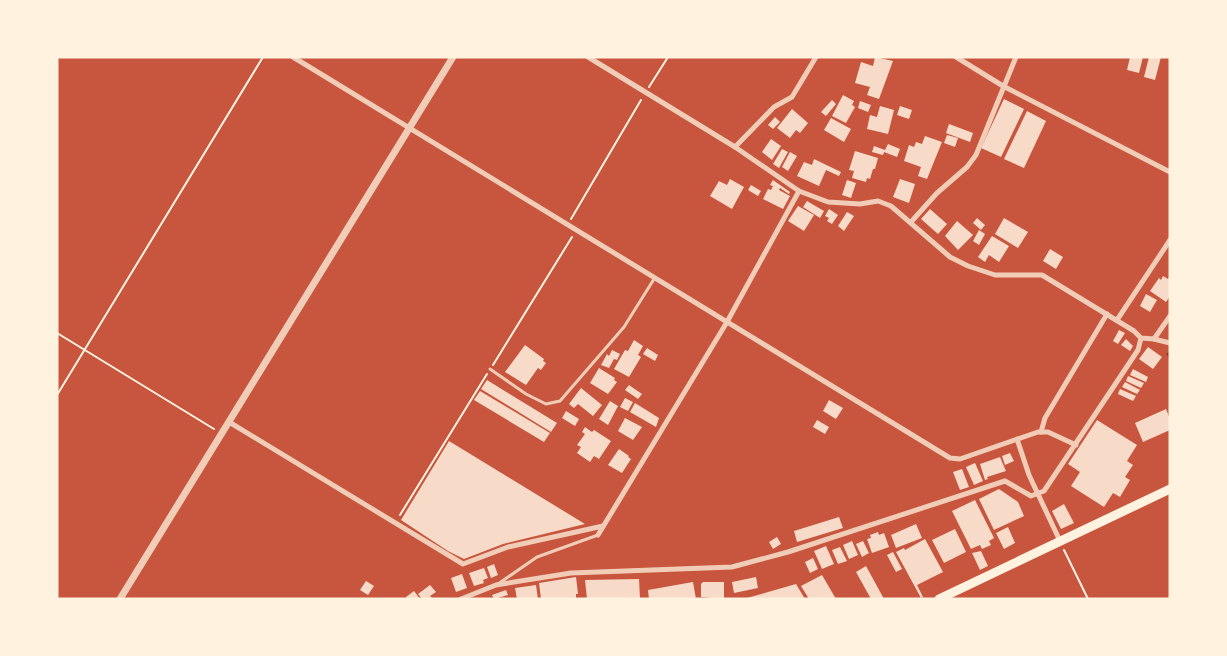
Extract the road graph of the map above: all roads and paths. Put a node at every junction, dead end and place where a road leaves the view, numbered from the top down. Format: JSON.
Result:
{"nodes":[{"id":1,"x":263,"y":57,"type":"edge"},
{"id":2,"x":293,"y":57,"type":"edge"},
{"id":3,"x":453,"y":57,"type":"edge"},
{"id":4,"x":588,"y":57,"type":"edge"},
{"id":5,"x":668,"y":57,"type":"edge"},
{"id":6,"x":816,"y":57,"type":"edge"},
{"id":7,"x":957,"y":57,"type":"edge"},
{"id":8,"x":1016,"y":57,"type":"edge"},
{"id":9,"x":1003,"y":86,"type":"junction"},
{"id":10,"x":646,"y":93,"type":"junction"},
{"id":11,"x":410,"y":128,"type":"junction"},
{"id":12,"x":735,"y":147,"type":"junction"},
{"id":13,"x":1170,"y":172,"type":"edge"},
{"id":14,"x":799,"y":191,"type":"junction"},
{"id":15,"x":911,"y":222,"type":"junction"},
{"id":16,"x":568,"y":224,"type":"junction"},
{"id":17,"x":577,"y":230,"type":"junction"},
{"id":18,"x":1170,"y":240,"type":"edge"},
{"id":19,"x":655,"y":277,"type":"junction"},
{"id":20,"x":1107,"y":314,"type":"junction"},
{"id":21,"x":1170,"y":316,"type":"edge"},
{"id":22,"x":1117,"y":320,"type":"junction"},
{"id":23,"x":727,"y":322,"type":"junction"},
{"id":24,"x":57,"y":333,"type":"edge"},
{"id":25,"x":1141,"y":338,"type":"junction"},
{"id":26,"x":1154,"y":339,"type":"junction"},
{"id":27,"x":1170,"y":343,"type":"edge"},
{"id":28,"x":84,"y":350,"type":"junction"},
{"id":29,"x":490,"y":369,"type":"junction"},
{"id":30,"x":57,"y":395,"type":"edge"},
{"id":31,"x":229,"y":422,"type":"junction"},
{"id":32,"x":1041,"y":432,"type":"junction"},
{"id":33,"x":222,"y":433,"type":"junction"},
{"id":34,"x":1017,"y":439,"type":"junction"},
{"id":35,"x":1076,"y":445,"type":"junction"},
{"id":36,"x":1170,"y":489,"type":"edge"},
{"id":37,"x":1037,"y":493,"type":"junction"},
{"id":38,"x":395,"y":523,"type":"junction"},
{"id":39,"x":603,"y":526,"type":"junction"},
{"id":40,"x":598,"y":535,"type":"joint"},
{"id":41,"x":1060,"y":541,"type":"junction"},
{"id":42,"x":496,"y":585,"type":"junction"},
{"id":43,"x":120,"y":599,"type":"edge"},
{"id":44,"x":462,"y":599,"type":"edge"},
{"id":45,"x":939,"y":599,"type":"edge"},
{"id":46,"x":1088,"y":599,"type":"edge"}],
"edges":[{"from":1,"to":28,"type":"path"},
{"from":2,"to":11,"type":"street"},
{"from":3,"to":11,"type":"street"},
{"from":4,"to":10,"type":"street"},
{"from":5,"to":10,"type":"path"},
{"from":6,"to":12,"type":"street"},
{"from":7,"to":9,"type":"street"},
{"from":8,"to":9,"type":"street"},
{"from":9,"to":13,"type":"street"},
{"from":9,"to":15,"type":"street"},
{"from":10,"to":12,"type":"street"},
{"from":10,"to":16,"type":"path"},
{"from":11,"to":16,"type":"street"},
{"from":11,"to":31,"type":"street"},
{"from":12,"to":14,"type":"street"},
{"from":14,"to":15,"type":"street"},
{"from":14,"to":23,"type":"street"},
{"from":15,"to":20,"type":"street"},
{"from":16,"to":17,"type":"street"},
{"from":17,"to":19,"type":"street"},
{"from":17,"to":29,"type":"path"},
{"from":18,"to":22,"type":"street"},
{"from":19,"to":23,"type":"street"},
{"from":19,"to":29,"type":"lane"},
{"from":20,"to":22,"type":"street"},
{"from":20,"to":32,"type":"street"},
{"from":21,"to":26,"type":"street"},
{"from":22,"to":25,"type":"street"},
{"from":23,"to":34,"type":"street"},
{"from":23,"to":39,"type":"street"},
{"from":24,"to":28,"type":"path"},
{"from":25,"to":26,"type":"street"},
{"from":25,"to":35,"type":"street"},
{"from":26,"to":27,"type":"street"},
{"from":28,"to":30,"type":"path"},
{"from":28,"to":33,"type":"path"},
{"from":29,"to":38,"type":"path"},
{"from":31,"to":33,"type":"street"},
{"from":31,"to":38,"type":"street"},
{"from":32,"to":34,"type":"street"},
{"from":32,"to":35,"type":"street"},
{"from":33,"to":43,"type":"street"},
{"from":34,"to":37,"type":"street"},
{"from":35,"to":37,"type":"street"},
{"from":36,"to":41,"type":"main road"},
{"from":37,"to":41,"type":"street"},
{"from":37,"to":42,"type":"street"},
{"from":38,"to":39,"type":"street"},
{"from":39,"to":40,"type":"street"},
{"from":40,"to":42,"type":"lane"},
{"from":41,"to":45,"type":"main road"},
{"from":41,"to":46,"type":"path"},
{"from":42,"to":44,"type":"street"}]}
